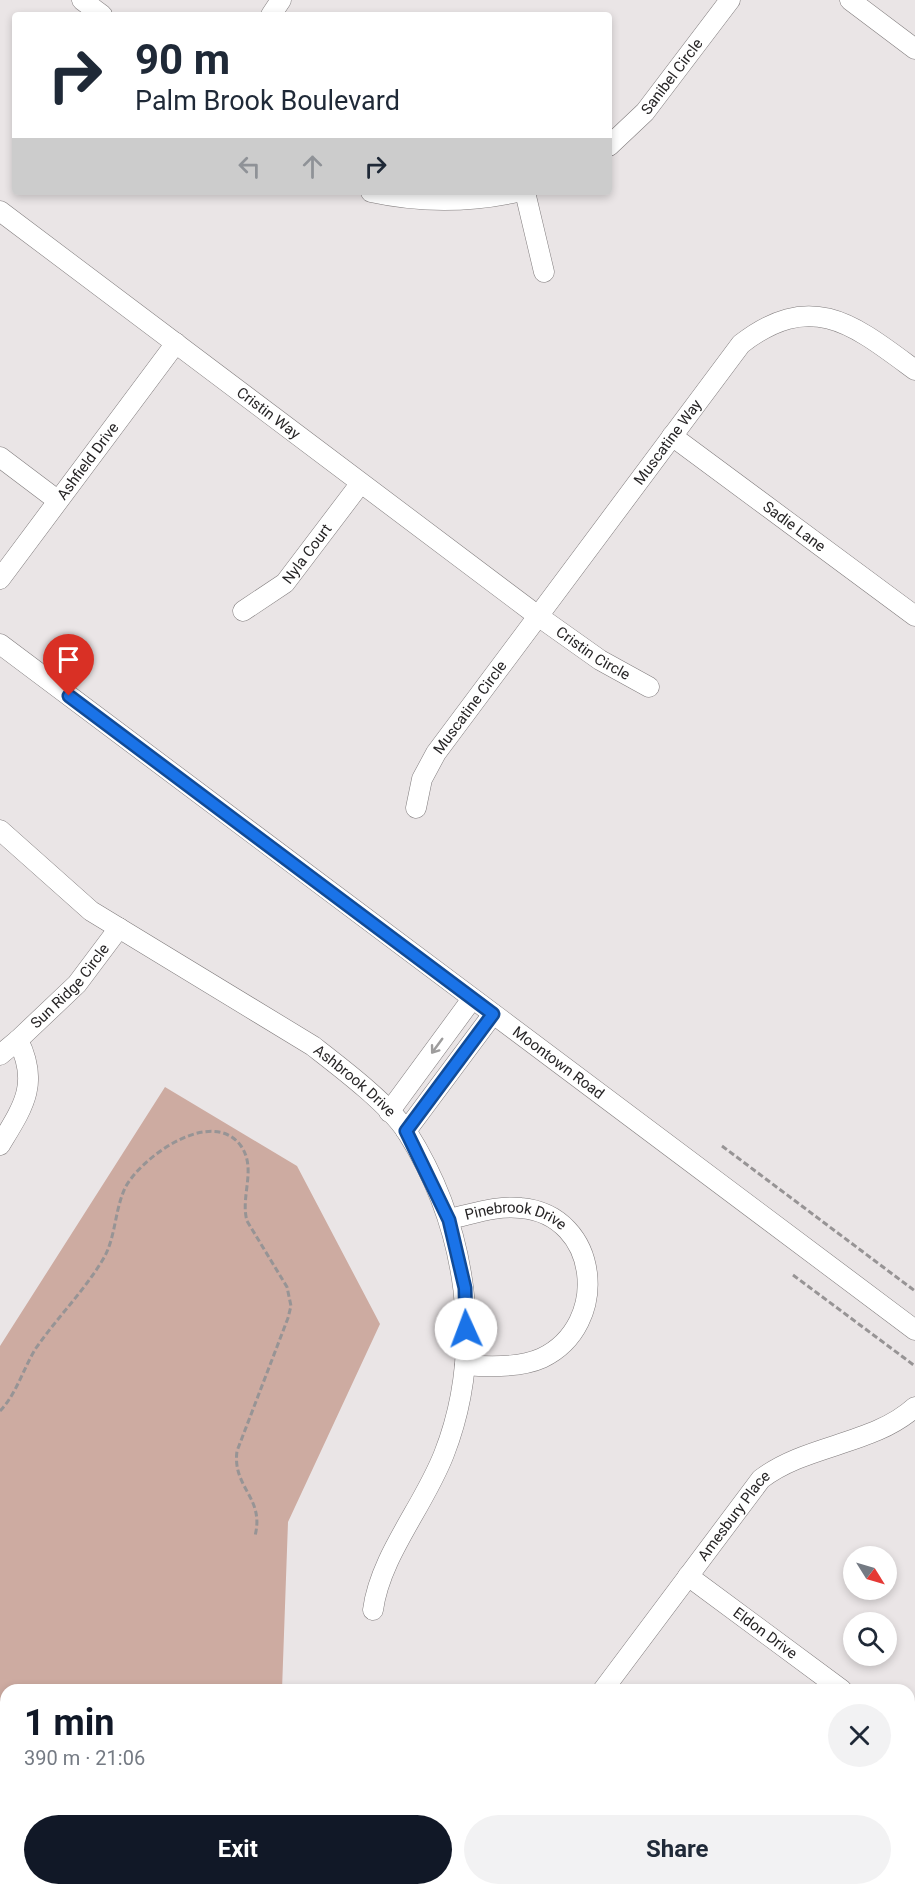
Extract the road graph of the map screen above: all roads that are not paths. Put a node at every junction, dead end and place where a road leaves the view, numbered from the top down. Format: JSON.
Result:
{"nodes":[{"id":1,"x":82,"y":0,"type":"edge"},
{"id":2,"x":730,"y":0,"type":"edge"},
{"id":3,"x":850,"y":0,"type":"edge"},
{"id":4,"x":98,"y":12,"type":"edge"},
{"id":5,"x":915,"y":49,"type":"edge"},
{"id":6,"x":612,"y":143,"type":"edge"},
{"id":7,"x":384,"y":195,"type":"edge"},
{"id":8,"x":500,"y":195,"type":"edge"},
{"id":9,"x":526,"y":195,"type":"edge"},
{"id":10,"x":0,"y":211,"type":"edge"},
{"id":11,"x":544,"y":272,"type":"dead end"},
{"id":12,"x":176,"y":343,"type":"junction"},
{"id":13,"x":915,"y":370,"type":"edge"},
{"id":14,"x":672,"y":436,"type":"junction"},
{"id":15,"x":0,"y":457,"type":"edge"},
{"id":16,"x":360,"y":484,"type":"junction"},
{"id":17,"x":57,"y":500,"type":"junction"},
{"id":18,"x":0,"y":579,"type":"edge"},
{"id":19,"x":243,"y":611,"type":"dead end"},
{"id":20,"x":538,"y":616,"type":"junction"},
{"id":21,"x":915,"y":616,"type":"edge"},
{"id":22,"x":0,"y":644,"type":"edge"},
{"id":23,"x":649,"y":687,"type":"dead end"},
{"id":24,"x":416,"y":808,"type":"dead end"},
{"id":25,"x":0,"y":830,"type":"edge"},
{"id":26,"x":119,"y":928,"type":"junction"},
{"id":27,"x":472,"y":999,"type":"junction"},
{"id":28,"x":493,"y":1014,"type":"junction"},
{"id":29,"x":18,"y":1040,"type":"junction"},
{"id":30,"x":0,"y":1054,"type":"edge"},
{"id":31,"x":389,"y":1112,"type":"junction"},
{"id":32,"x":406,"y":1131,"type":"junction"},
{"id":33,"x":0,"y":1145,"type":"edge"},
{"id":34,"x":449,"y":1220,"type":"junction"},
{"id":35,"x":915,"y":1330,"type":"edge"},
{"id":36,"x":465,"y":1365,"type":"junction"},
{"id":37,"x":915,"y":1407,"type":"edge"},
{"id":38,"x":688,"y":1576,"type":"junction"},
{"id":39,"x":372,"y":1610,"type":"dead end"},
{"id":40,"x":607,"y":1684,"type":"edge"},
{"id":41,"x":834,"y":1684,"type":"edge"}],
"edges":[{"from":1,"to":4,"type":"street"},
{"from":2,"to":6,"type":"street","name":"Sanibel Circle"},
{"from":3,"to":5,"type":"street"},
{"from":7,"to":8,"type":"street"},
{"from":9,"to":11,"type":"street"},
{"from":10,"to":12,"type":"street","name":"Cristin Way"},
{"from":12,"to":16,"type":"street","name":"Cristin Way"},
{"from":12,"to":17,"type":"street","name":"Ashfield Drive"},
{"from":13,"to":14,"type":"street","name":"Muscatine Way"},
{"from":14,"to":20,"type":"street","name":"Muscatine Way"},
{"from":14,"to":21,"type":"street","name":"Sadie Lane"},
{"from":15,"to":17,"type":"street"},
{"from":16,"to":19,"type":"street","name":"Nyla Court"},
{"from":16,"to":20,"type":"street","name":"Cristin Way"},
{"from":17,"to":18,"type":"street","name":"Ashfield Drive"},
{"from":20,"to":23,"type":"street","name":"Cristin Circle"},
{"from":20,"to":24,"type":"street","name":"Muscatine Circle"},
{"from":22,"to":27,"type":"street","name":"Moontown Road"},
{"from":25,"to":26,"type":"street","name":"Ashbrook Drive"},
{"from":26,"to":29,"type":"street","name":"Sun Ridge Circle"},
{"from":26,"to":31,"type":"street","name":"Ashbrook Drive"},
{"from":27,"to":28,"type":"street","name":"Moontown Road"},
{"from":27,"to":31,"type":"street","one_way":true},
{"from":28,"to":32,"type":"street"},
{"from":28,"to":35,"type":"street","name":"Moontown Road"},
{"from":29,"to":30,"type":"street","name":"Sun Ridge Circle"},
{"from":29,"to":33,"type":"street","name":"Sun Ridge Circle"},
{"from":31,"to":32,"type":"street","name":"Ashbrook Drive"},
{"from":32,"to":34,"type":"street","name":"Ashbrook Drive"},
{"from":34,"to":36,"type":"street","name":"Ashbrook Drive"},
{"from":34,"to":36,"type":"street","name":"Pinebrook Drive"},
{"from":36,"to":39,"type":"street","name":"Ashbrook Drive"},
{"from":37,"to":38,"type":"street","name":"Amesbury Place"},
{"from":38,"to":40,"type":"street","name":"Amesbury Place"},
{"from":38,"to":41,"type":"street","name":"Eldon Drive"}]}
